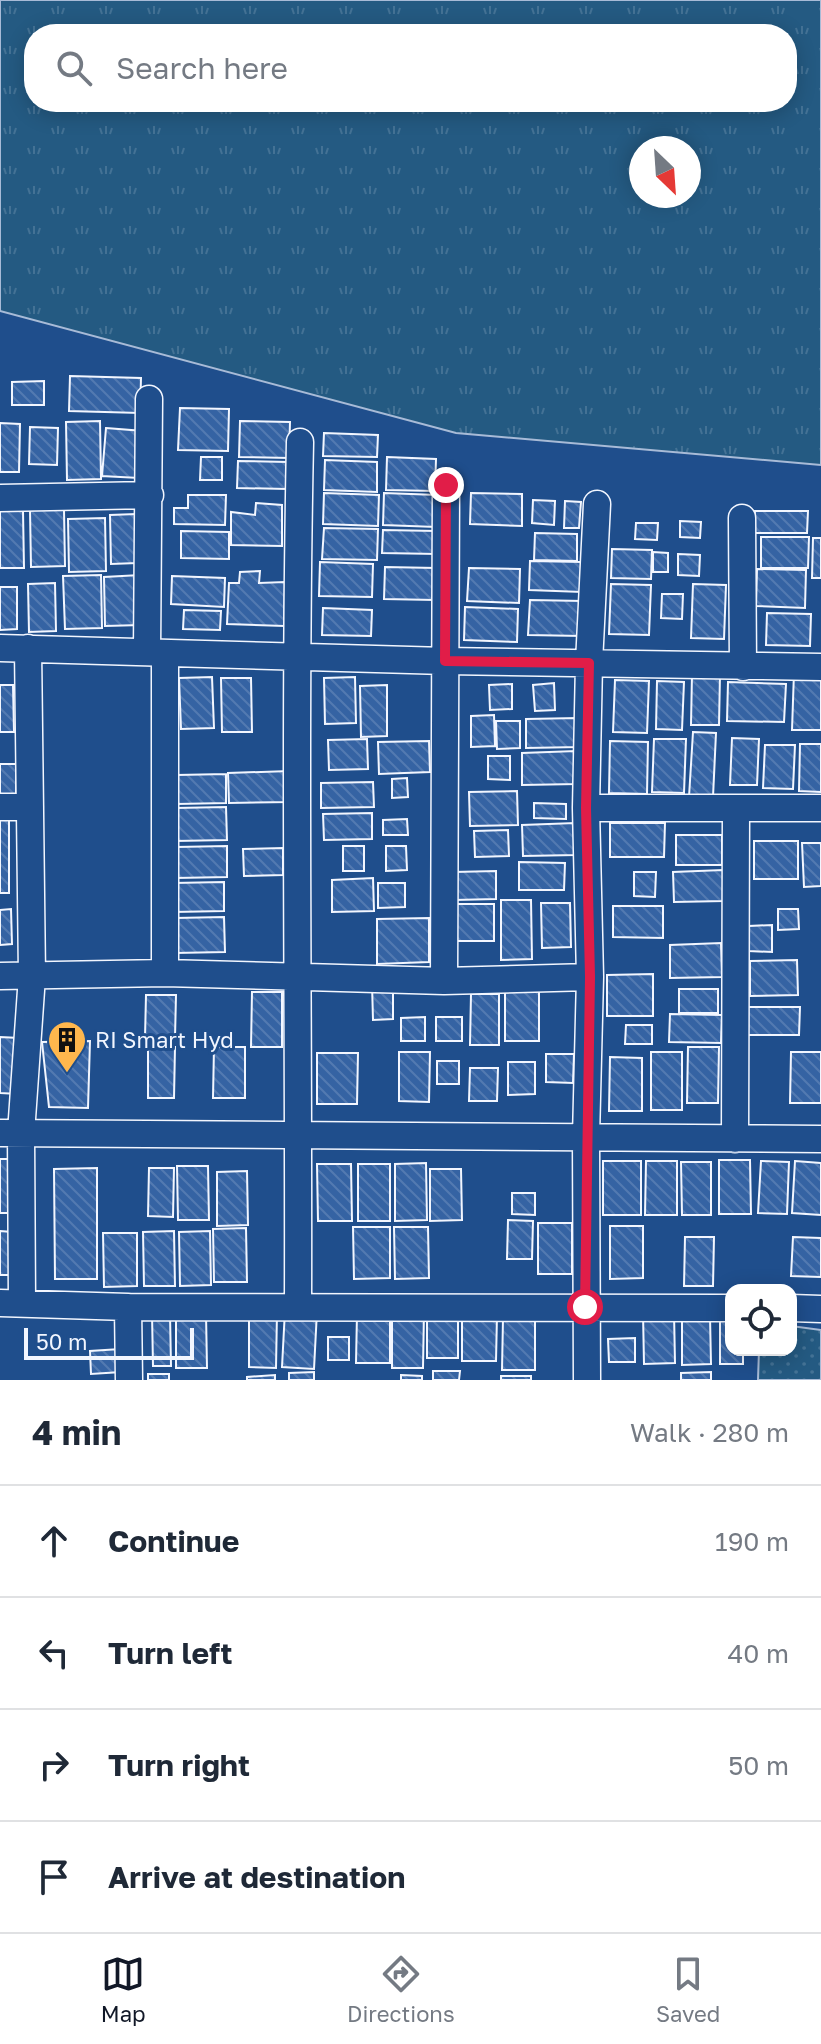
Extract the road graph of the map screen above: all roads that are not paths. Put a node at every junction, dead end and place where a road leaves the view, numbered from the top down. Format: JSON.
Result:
{"nodes":[{"id":1,"x":149,"y":399,"type":"dead end"},
{"id":2,"x":300,"y":442,"type":"dead end"},
{"id":3,"x":446,"y":485,"type":"dead end"},
{"id":4,"x":150,"y":495,"type":"junction"},
{"id":5,"x":0,"y":498,"type":"edge"},
{"id":6,"x":597,"y":504,"type":"dead end"},
{"id":7,"x":742,"y":518,"type":"dead end"},
{"id":8,"x":0,"y":648,"type":"edge"},
{"id":9,"x":28,"y":648,"type":"junction"},
{"id":10,"x":156,"y":653,"type":"junction"},
{"id":11,"x":296,"y":657,"type":"junction"},
{"id":12,"x":445,"y":661,"type":"junction"},
{"id":13,"x":589,"y":663,"type":"junction"},
{"id":14,"x":743,"y":667,"type":"junction"},
{"id":15,"x":821,"y":667,"type":"edge"},
{"id":16,"x":0,"y":807,"type":"edge"},
{"id":17,"x":30,"y":807,"type":"junction"},
{"id":18,"x":586,"y":808,"type":"junction"},
{"id":19,"x":821,"y":808,"type":"edge"},
{"id":20,"x":736,"y":809,"type":"junction"},
{"id":21,"x":165,"y":973,"type":"junction"},
{"id":22,"x":0,"y":976,"type":"edge"},
{"id":23,"x":32,"y":976,"type":"junction"},
{"id":24,"x":299,"y":977,"type":"junction"},
{"id":25,"x":590,"y":977,"type":"junction"},
{"id":26,"x":444,"y":981,"type":"junction"},
{"id":27,"x":11,"y":1133,"type":"edge"},
{"id":28,"x":298,"y":1134,"type":"junction"},
{"id":29,"x":586,"y":1137,"type":"junction"},
{"id":30,"x":735,"y":1139,"type":"junction"},
{"id":31,"x":821,"y":1139,"type":"edge"},
{"id":32,"x":11,"y":1303,"type":"edge"},
{"id":33,"x":128,"y":1307,"type":"junction"},
{"id":34,"x":298,"y":1307,"type":"junction"},
{"id":35,"x":585,"y":1307,"type":"junction"},
{"id":36,"x":725,"y":1308,"type":"edge"},
{"id":37,"x":797,"y":1308,"type":"edge"},
{"id":38,"x":821,"y":1309,"type":"edge"},
{"id":39,"x":129,"y":1380,"type":"edge"},
{"id":40,"x":587,"y":1380,"type":"edge"}],
"edges":[{"from":1,"to":4,"type":"street"},
{"from":2,"to":11,"type":"street"},
{"from":3,"to":12,"type":"street"},
{"from":4,"to":5,"type":"street"},
{"from":4,"to":10,"type":"street"},
{"from":6,"to":13,"type":"street"},
{"from":7,"to":14,"type":"street"},
{"from":8,"to":9,"type":"street"},
{"from":9,"to":10,"type":"street"},
{"from":9,"to":17,"type":"street"},
{"from":10,"to":11,"type":"street"},
{"from":10,"to":21,"type":"street"},
{"from":11,"to":12,"type":"street"},
{"from":11,"to":24,"type":"street"},
{"from":12,"to":13,"type":"street"},
{"from":12,"to":26,"type":"street"},
{"from":13,"to":14,"type":"street"},
{"from":13,"to":18,"type":"street"},
{"from":14,"to":15,"type":"street"},
{"from":16,"to":17,"type":"street"},
{"from":17,"to":23,"type":"street"},
{"from":18,"to":20,"type":"street"},
{"from":18,"to":25,"type":"street"},
{"from":19,"to":20,"type":"street"},
{"from":20,"to":30,"type":"street"},
{"from":21,"to":23,"type":"street"},
{"from":21,"to":24,"type":"street"},
{"from":22,"to":23,"type":"street"},
{"from":23,"to":27,"type":"street"},
{"from":24,"to":26,"type":"street"},
{"from":24,"to":28,"type":"street"},
{"from":25,"to":26,"type":"street"},
{"from":25,"to":29,"type":"street"},
{"from":27,"to":28,"type":"street"},
{"from":27,"to":32,"type":"street"},
{"from":28,"to":29,"type":"street"},
{"from":28,"to":34,"type":"street"},
{"from":29,"to":30,"type":"street"},
{"from":29,"to":35,"type":"street"},
{"from":30,"to":31,"type":"street"},
{"from":32,"to":33,"type":"street"},
{"from":33,"to":34,"type":"street"},
{"from":33,"to":39,"type":"street"},
{"from":34,"to":35,"type":"street"},
{"from":35,"to":36,"type":"street"},
{"from":35,"to":40,"type":"street"},
{"from":37,"to":38,"type":"street"}]}
